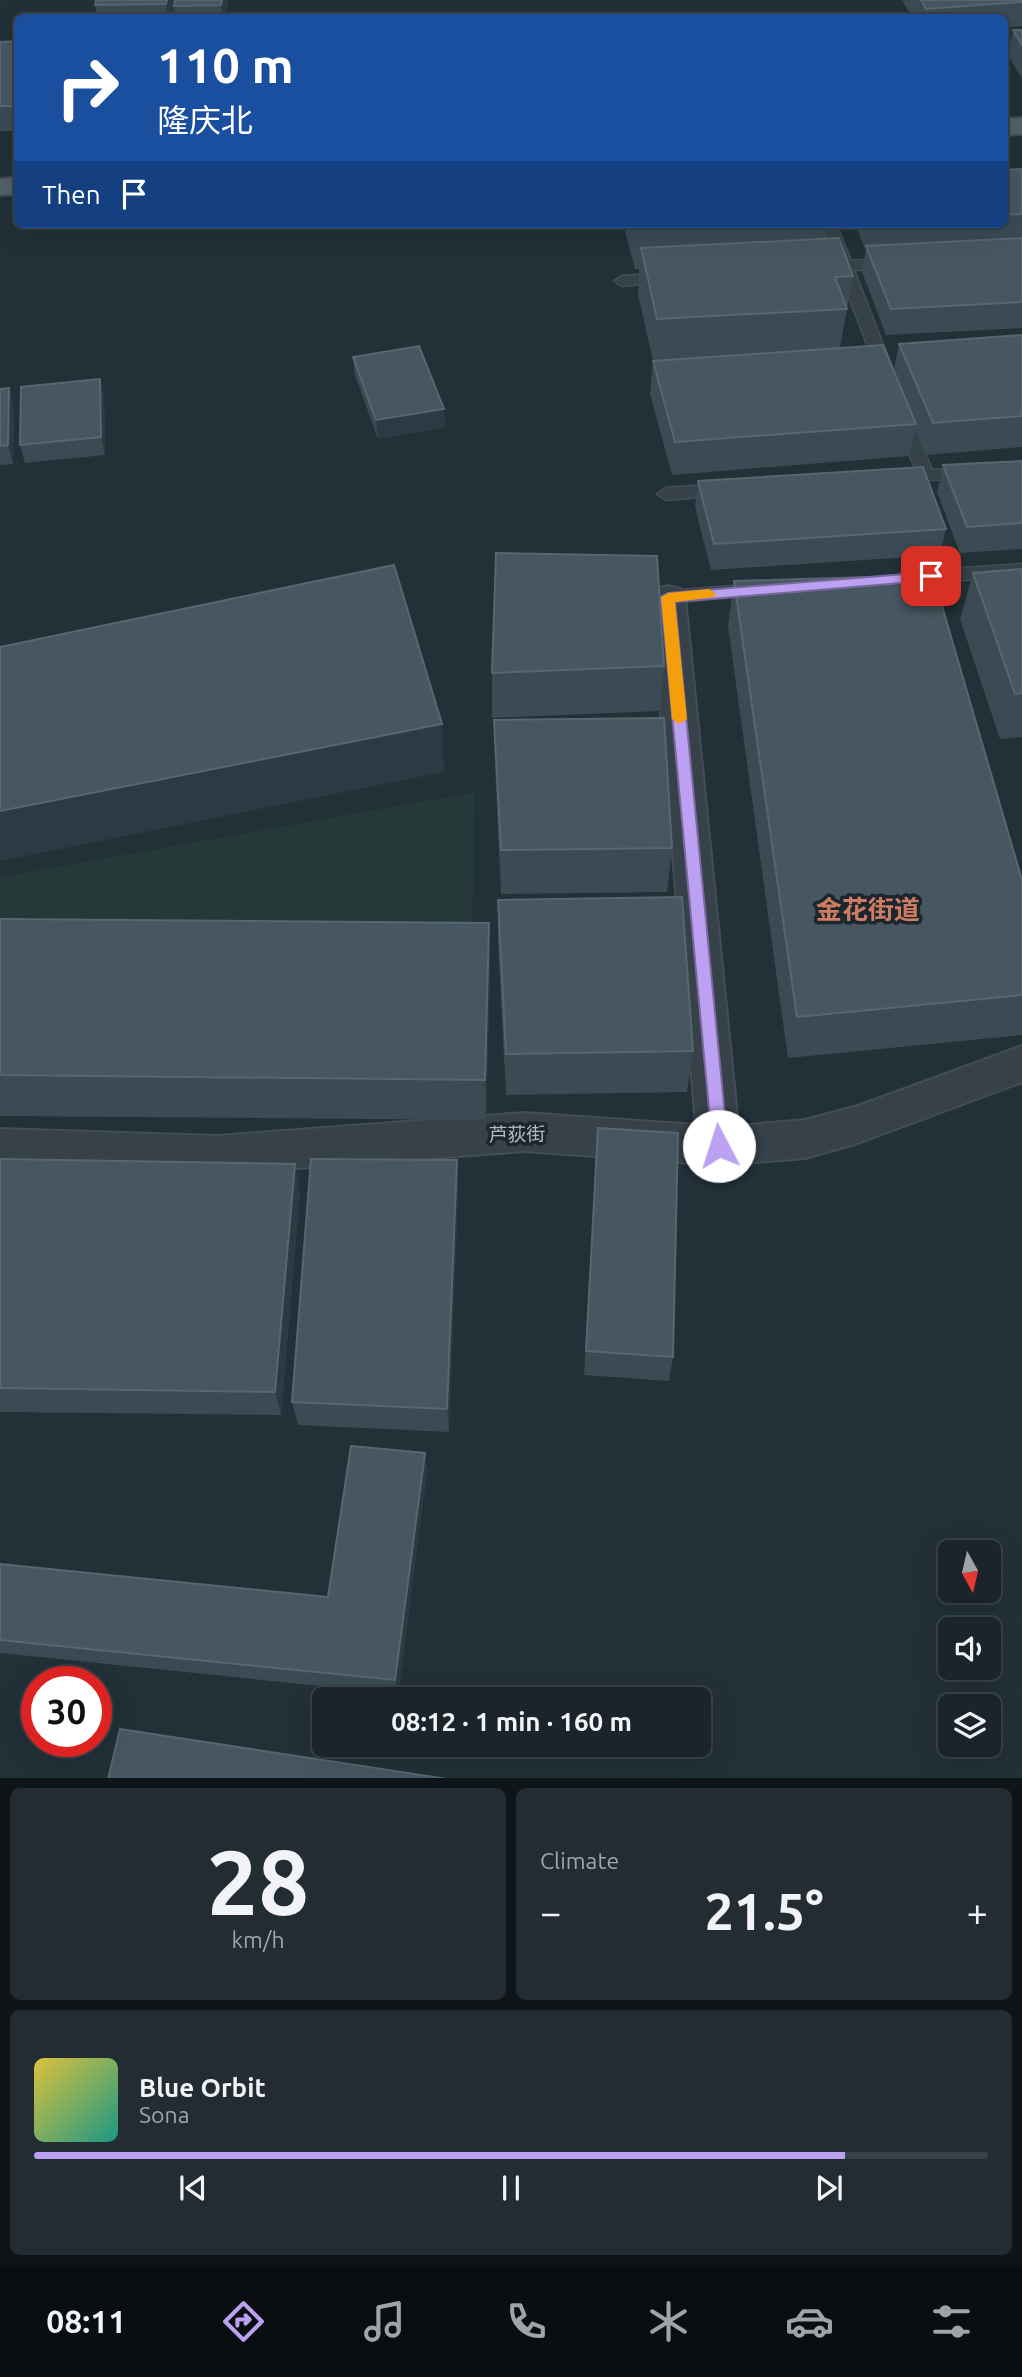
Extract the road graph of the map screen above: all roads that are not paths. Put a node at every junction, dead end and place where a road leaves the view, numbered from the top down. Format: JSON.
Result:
{"nodes":[{"id":1,"x":830,"y":228,"type":"edge"},
{"id":2,"x":913,"y":261,"type":"edge"},
{"id":3,"x":844,"y":265,"type":"junction"},
{"id":4,"x":803,"y":268,"type":"edge"},
{"id":5,"x":677,"y":277,"type":"edge"},
{"id":6,"x":622,"y":281,"type":"dead end"},
{"id":7,"x":1022,"y":470,"type":"edge"},
{"id":8,"x":926,"y":476,"type":"junction"},
{"id":9,"x":885,"y":479,"type":"edge"},
{"id":10,"x":734,"y":489,"type":"edge"},
{"id":11,"x":666,"y":494,"type":"dead end"},
{"id":12,"x":1022,"y":570,"type":"edge"},
{"id":13,"x":890,"y":580,"type":"edge"},
{"id":14,"x":770,"y":589,"type":"edge"},
{"id":15,"x":668,"y":597,"type":"joint"},
{"id":16,"x":1022,"y":1064,"type":"edge"},
{"id":17,"x":719,"y":1146,"type":"junction"},
{"id":18,"x":0,"y":1148,"type":"edge"}],
"edges":[{"from":1,"to":3,"type":"lane"},
{"from":2,"to":3,"type":"lane"},
{"from":3,"to":4,"type":"lane"},
{"from":3,"to":8,"type":"lane"},
{"from":5,"to":6,"type":"lane"},
{"from":7,"to":8,"type":"lane"},
{"from":8,"to":9,"type":"lane"},
{"from":10,"to":11,"type":"lane"},
{"from":12,"to":13,"type":"lane"},
{"from":14,"to":15,"type":"lane"},
{"from":15,"to":17,"type":"street"},
{"from":16,"to":17,"type":"street","name":"芦荻街"},
{"from":17,"to":18,"type":"street","name":"芦荻街"}]}
